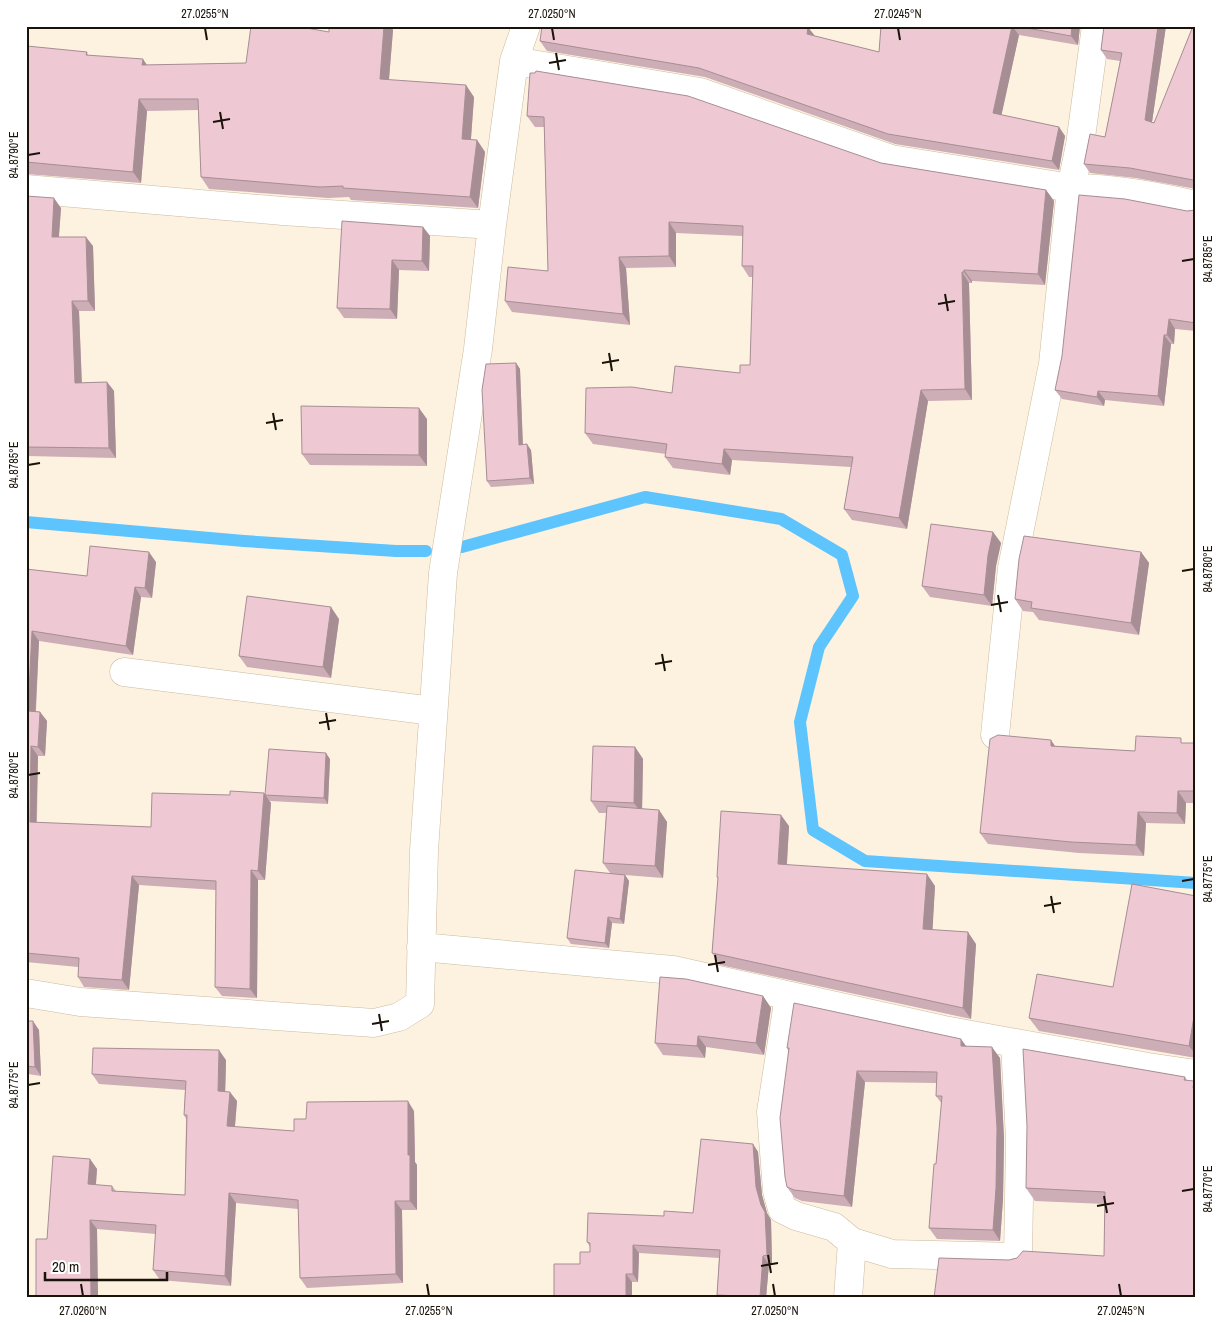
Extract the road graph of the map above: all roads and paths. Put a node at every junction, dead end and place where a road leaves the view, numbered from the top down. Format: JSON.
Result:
{"nodes":[{"id":1,"x":526,"y":26,"type":"edge"},
{"id":2,"x":1096,"y":26,"type":"edge"},
{"id":3,"x":514,"y":61,"type":"junction"},
{"id":4,"x":1072,"y":188,"type":"junction"},
{"id":5,"x":26,"y":190,"type":"edge"},
{"id":6,"x":1196,"y":206,"type":"edge"},
{"id":7,"x":492,"y":225,"type":"junction"},
{"id":8,"x":124,"y":672,"type":"dead end"},
{"id":9,"x":433,"y":711,"type":"junction"},
{"id":10,"x":996,"y":735,"type":"edge"},
{"id":11,"x":421,"y":947,"type":"junction"},
{"id":12,"x":26,"y":993,"type":"edge"},
{"id":13,"x":789,"y":996,"type":"junction"},
{"id":14,"x":1015,"y":1043,"type":"junction"},
{"id":15,"x":1196,"y":1074,"type":"edge"},
{"id":16,"x":852,"y":1242,"type":"junction"},
{"id":17,"x":848,"y":1298,"type":"edge"}],
"edges":[{"from":1,"to":3,"type":"street"},
{"from":2,"to":4,"type":"street"},
{"from":3,"to":4,"type":"street"},
{"from":3,"to":7,"type":"street"},
{"from":4,"to":6,"type":"street"},
{"from":4,"to":10,"type":"street"},
{"from":5,"to":7,"type":"street"},
{"from":7,"to":9,"type":"street"},
{"from":8,"to":9,"type":"street"},
{"from":9,"to":11,"type":"street"},
{"from":11,"to":12,"type":"street"},
{"from":11,"to":13,"type":"street"},
{"from":13,"to":14,"type":"street"},
{"from":13,"to":16,"type":"street"},
{"from":14,"to":15,"type":"street"},
{"from":14,"to":16,"type":"street"},
{"from":16,"to":17,"type":"street"}]}
